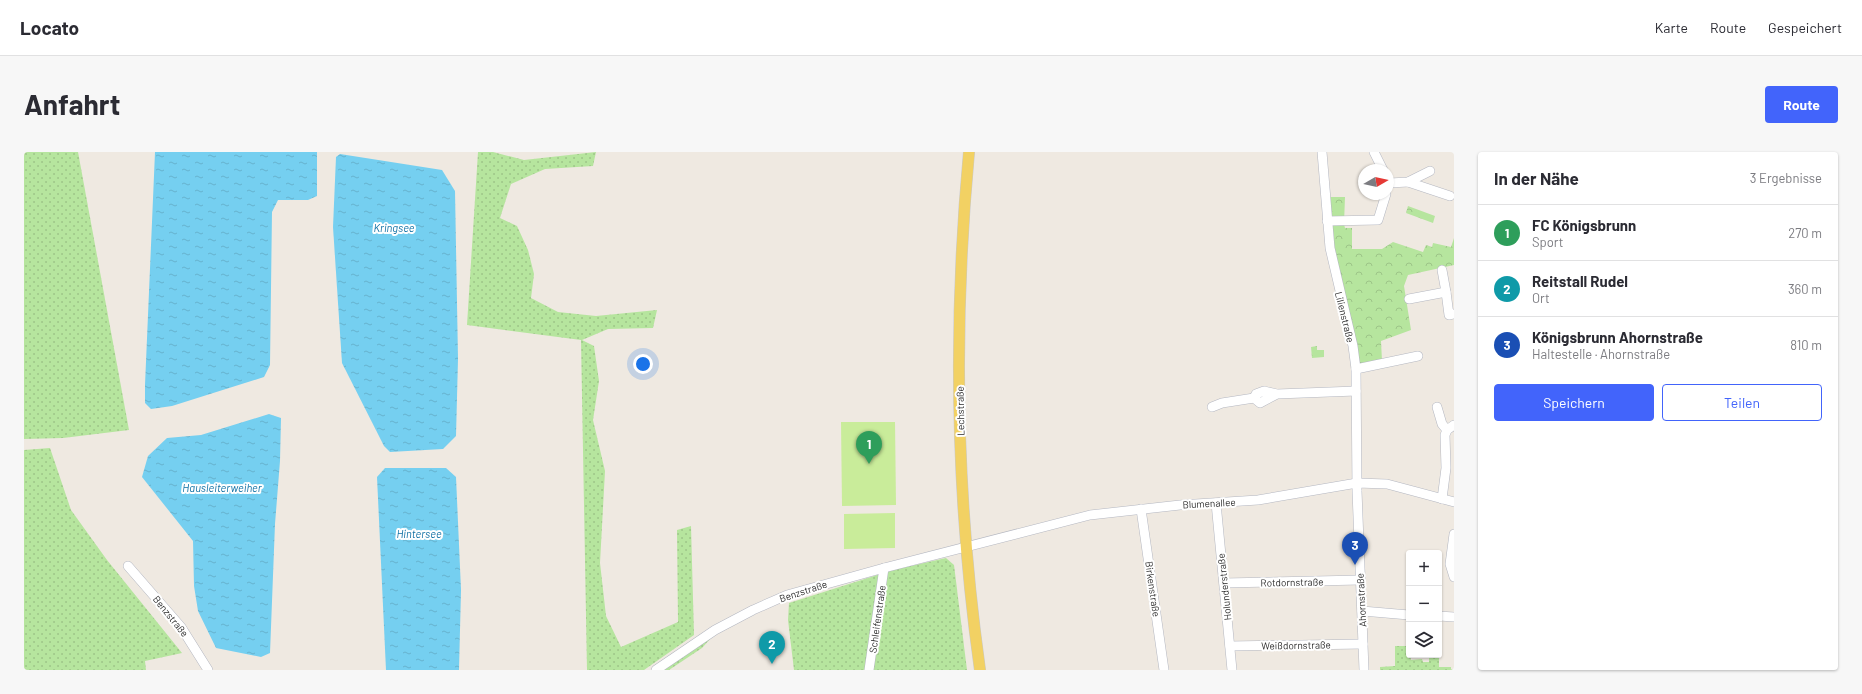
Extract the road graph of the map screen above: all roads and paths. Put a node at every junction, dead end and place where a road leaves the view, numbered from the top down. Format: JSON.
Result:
{"nodes":[{"id":1,"x":969,"y":152,"type":"edge"},
{"id":2,"x":1322,"y":152,"type":"edge"},
{"id":3,"x":1374,"y":152,"type":"edge"},
{"id":4,"x":1380,"y":164,"type":"edge"},
{"id":5,"x":1408,"y":182,"type":"junction"},
{"id":6,"x":1394,"y":183,"type":"edge"},
{"id":7,"x":1427,"y":188,"type":"junction"},
{"id":8,"x":1450,"y":196,"type":"dead end"},
{"id":9,"x":1384,"y":200,"type":"edge"},
{"id":10,"x":1327,"y":221,"type":"junction"},
{"id":11,"x":1442,"y":270,"type":"dead end"},
{"id":12,"x":1446,"y":292,"type":"junction"},
{"id":13,"x":1409,"y":299,"type":"dead end"},
{"id":14,"x":1454,"y":314,"type":"edge"},
{"id":15,"x":1418,"y":356,"type":"dead end"},
{"id":16,"x":1356,"y":369,"type":"junction"},
{"id":17,"x":1356,"y":391,"type":"junction"},
{"id":18,"x":1212,"y":406,"type":"dead end"},
{"id":19,"x":1437,"y":407,"type":"dead end"},
{"id":20,"x":1450,"y":427,"type":"edge"},
{"id":21,"x":1356,"y":483,"type":"junction"},
{"id":22,"x":1442,"y":499,"type":"junction"},
{"id":23,"x":1454,"y":502,"type":"edge"},
{"id":24,"x":1216,"y":503,"type":"junction"},
{"id":25,"x":1141,"y":509,"type":"junction"},
{"id":26,"x":1454,"y":534,"type":"edge"},
{"id":27,"x":965,"y":548,"type":"junction"},
{"id":28,"x":128,"y":566,"type":"dead end"},
{"id":29,"x":884,"y":568,"type":"junction"},
{"id":30,"x":1454,"y":577,"type":"edge"},
{"id":31,"x":1360,"y":580,"type":"junction"},
{"id":32,"x":1224,"y":583,"type":"junction"},
{"id":33,"x":1362,"y":611,"type":"junction"},
{"id":34,"x":1406,"y":615,"type":"edge"},
{"id":35,"x":1442,"y":616,"type":"edge"},
{"id":36,"x":1454,"y":617,"type":"edge"},
{"id":37,"x":1363,"y":644,"type":"junction"},
{"id":38,"x":1230,"y":646,"type":"junction"},
{"id":39,"x":208,"y":670,"type":"edge"},
{"id":40,"x":656,"y":670,"type":"edge"},
{"id":41,"x":869,"y":670,"type":"edge"},
{"id":42,"x":980,"y":670,"type":"edge"},
{"id":43,"x":1164,"y":670,"type":"edge"},
{"id":44,"x":1232,"y":670,"type":"edge"},
{"id":45,"x":1364,"y":670,"type":"edge"}],
"edges":[{"from":1,"to":27,"type":"main road","name":"Lechstraße"},
{"from":2,"to":10,"type":"street","name":"Lilienstraße"},
{"from":3,"to":4,"type":"street"},
{"from":5,"to":6,"type":"street"},
{"from":5,"to":7,"type":"street"},
{"from":5,"to":7,"type":"street"},
{"from":7,"to":8,"type":"street"},
{"from":9,"to":10,"type":"street"},
{"from":10,"to":16,"type":"street","name":"Lilienstraße"},
{"from":11,"to":12,"type":"street"},
{"from":12,"to":13,"type":"street"},
{"from":12,"to":14,"type":"street"},
{"from":15,"to":16,"type":"street"},
{"from":16,"to":17,"type":"street","name":"Lilienstraße"},
{"from":17,"to":18,"type":"street"},
{"from":17,"to":21,"type":"street","name":"Lilienstraße"},
{"from":19,"to":20,"type":"street"},
{"from":20,"to":22,"type":"street"},
{"from":21,"to":22,"type":"street","name":"Blumenallee"},
{"from":21,"to":24,"type":"street","name":"Blumenallee"},
{"from":21,"to":31,"type":"street","name":"Ahornstraße"},
{"from":22,"to":23,"type":"street","name":"Blumenallee"},
{"from":24,"to":25,"type":"street","name":"Blumenallee"},
{"from":24,"to":32,"type":"street","name":"Holunderstraße"},
{"from":25,"to":27,"type":"street","name":"Blumenallee"},
{"from":25,"to":43,"type":"street","name":"Birkenstraße"},
{"from":26,"to":30,"type":"street"},
{"from":27,"to":29,"type":"street","name":"Benzstraße"},
{"from":27,"to":42,"type":"main road","name":"Lechstraße"},
{"from":28,"to":39,"type":"street","name":"Benzstraße"},
{"from":29,"to":40,"type":"street","name":"Benzstraße"},
{"from":29,"to":41,"type":"street","name":"Schleifenstraße"},
{"from":31,"to":32,"type":"street","name":"Rotdornstraße"},
{"from":31,"to":33,"type":"street","name":"Ahornstraße"},
{"from":32,"to":38,"type":"street","name":"Holunderstraße"},
{"from":33,"to":34,"type":"street"},
{"from":33,"to":37,"type":"street","name":"Ahornstraße"},
{"from":35,"to":36,"type":"street"},
{"from":37,"to":38,"type":"street","name":"Weißdornstraße"},
{"from":37,"to":45,"type":"street","name":"Ahornstraße"},
{"from":38,"to":44,"type":"street","name":"Holunderstraße"}]}
